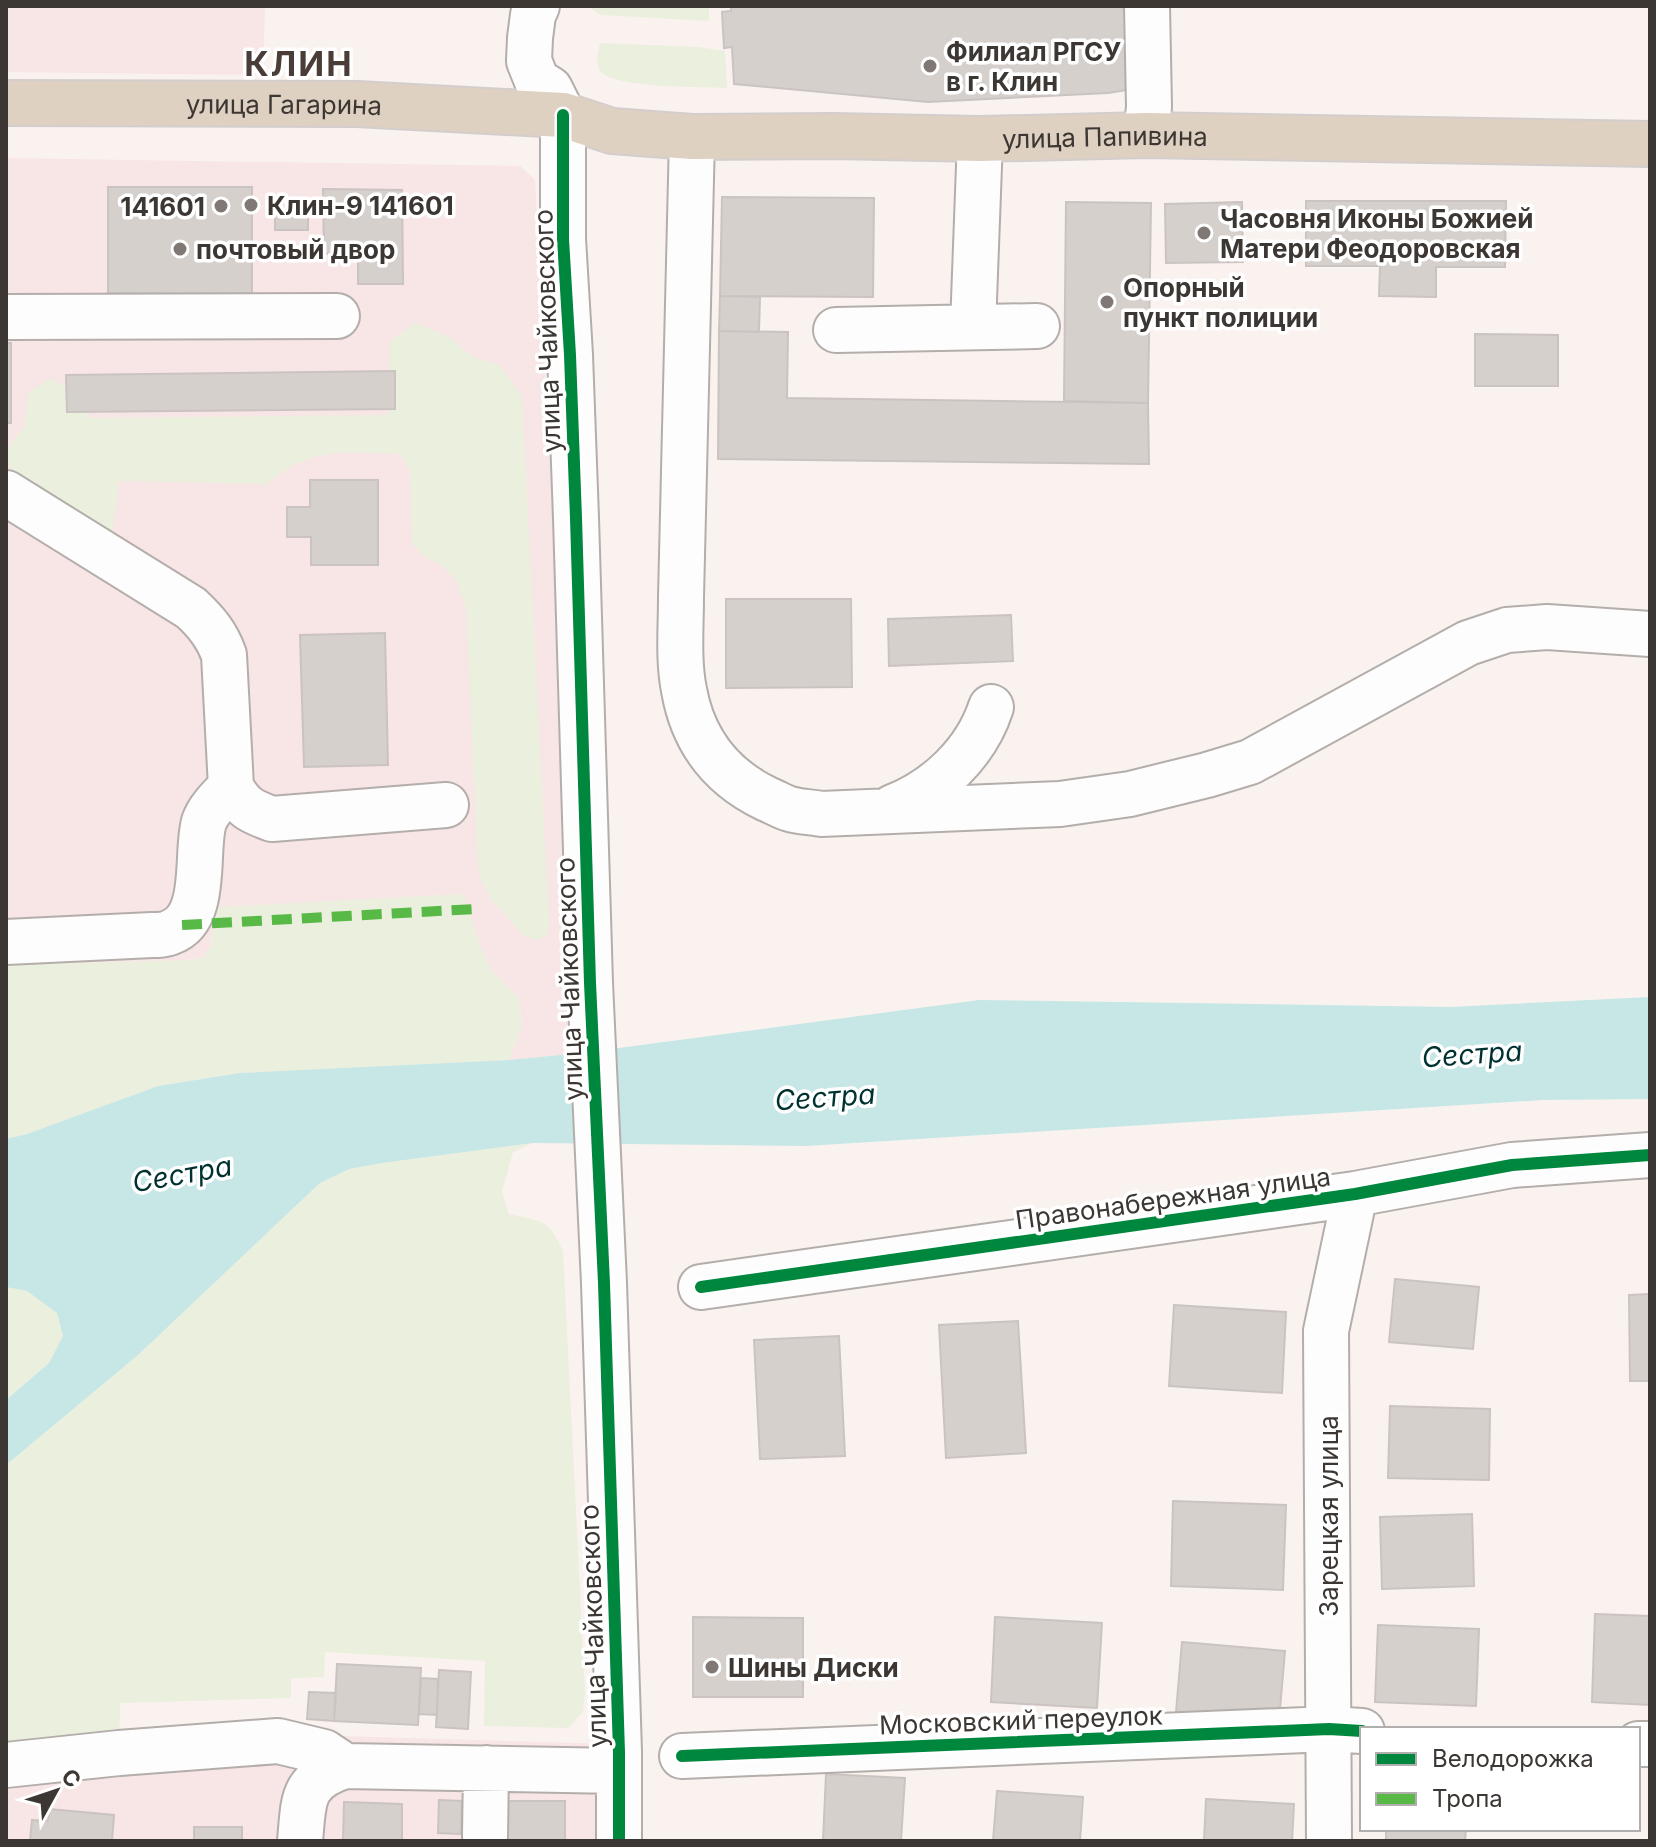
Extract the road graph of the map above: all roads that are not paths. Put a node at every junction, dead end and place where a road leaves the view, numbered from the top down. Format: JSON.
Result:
{"nodes":[{"id":1,"x":537,"y":6,"type":"edge"},
{"id":2,"x":1147,"y":6,"type":"edge"},
{"id":3,"x":6,"y":103,"type":"edge"},
{"id":4,"x":563,"y":115,"type":"junction"},
{"id":5,"x":1146,"y":135,"type":"junction"},
{"id":6,"x":692,"y":137,"type":"junction"},
{"id":7,"x":980,"y":139,"type":"junction"},
{"id":8,"x":1650,"y":144,"type":"edge"},
{"id":9,"x":337,"y":316,"type":"dead end"},
{"id":10,"x":6,"y":317,"type":"edge"},
{"id":11,"x":1037,"y":326,"type":"dead end"},
{"id":12,"x":973,"y":327,"type":"junction"},
{"id":13,"x":836,"y":330,"type":"dead end"},
{"id":14,"x":6,"y":493,"type":"edge"},
{"id":15,"x":1650,"y":634,"type":"edge"},
{"id":16,"x":991,"y":707,"type":"dead end"},
{"id":17,"x":231,"y":787,"type":"junction"},
{"id":18,"x":446,"y":805,"type":"dead end"},
{"id":19,"x":883,"y":811,"type":"junction"},
{"id":20,"x":6,"y":942,"type":"edge"},
{"id":21,"x":1650,"y":1155,"type":"edge"},
{"id":22,"x":1355,"y":1194,"type":"junction"},
{"id":23,"x":701,"y":1287,"type":"dead end"},
{"id":24,"x":1346,"y":1730,"type":"edge"},
{"id":25,"x":682,"y":1756,"type":"dead end"},
{"id":26,"x":6,"y":1765,"type":"edge"},
{"id":27,"x":345,"y":1766,"type":"junction"},
{"id":28,"x":486,"y":1768,"type":"junction"},
{"id":29,"x":619,"y":1771,"type":"junction"},
{"id":30,"x":485,"y":1837,"type":"dead end"},
{"id":31,"x":300,"y":1841,"type":"edge"},
{"id":32,"x":619,"y":1841,"type":"edge"},
{"id":33,"x":1329,"y":1841,"type":"edge"}],
"edges":[{"from":1,"to":4,"type":"street"},
{"from":2,"to":5,"type":"street"},
{"from":3,"to":4,"type":"highway","name":"улица Гагарина"},
{"from":4,"to":6,"type":"highway","name":"улица Папивина"},
{"from":4,"to":29,"type":"street","name":"улица Чайковского"},
{"from":5,"to":7,"type":"highway","name":"улица Папивина"},
{"from":5,"to":8,"type":"highway","name":"улица Папивина"},
{"from":6,"to":7,"type":"highway","name":"улица Папивина"},
{"from":6,"to":19,"type":"street"},
{"from":7,"to":12,"type":"street"},
{"from":9,"to":10,"type":"street"},
{"from":11,"to":12,"type":"street"},
{"from":12,"to":13,"type":"street"},
{"from":14,"to":17,"type":"street"},
{"from":15,"to":19,"type":"street"},
{"from":16,"to":19,"type":"street"},
{"from":17,"to":18,"type":"street"},
{"from":17,"to":20,"type":"street"},
{"from":21,"to":22,"type":"street","name":"Правонабережная улица"},
{"from":22,"to":23,"type":"street","name":"Правонабережная улица"},
{"from":22,"to":24,"type":"street","name":"Зарецкая улица"},
{"from":24,"to":25,"type":"street","name":"Московский переулок"},
{"from":24,"to":33,"type":"street","name":"Зарецкая улица"},
{"from":26,"to":27,"type":"street"},
{"from":27,"to":28,"type":"street"},
{"from":27,"to":31,"type":"street"},
{"from":28,"to":29,"type":"street"},
{"from":28,"to":30,"type":"street"},
{"from":29,"to":32,"type":"street","name":"улица Чайковского"}]}
